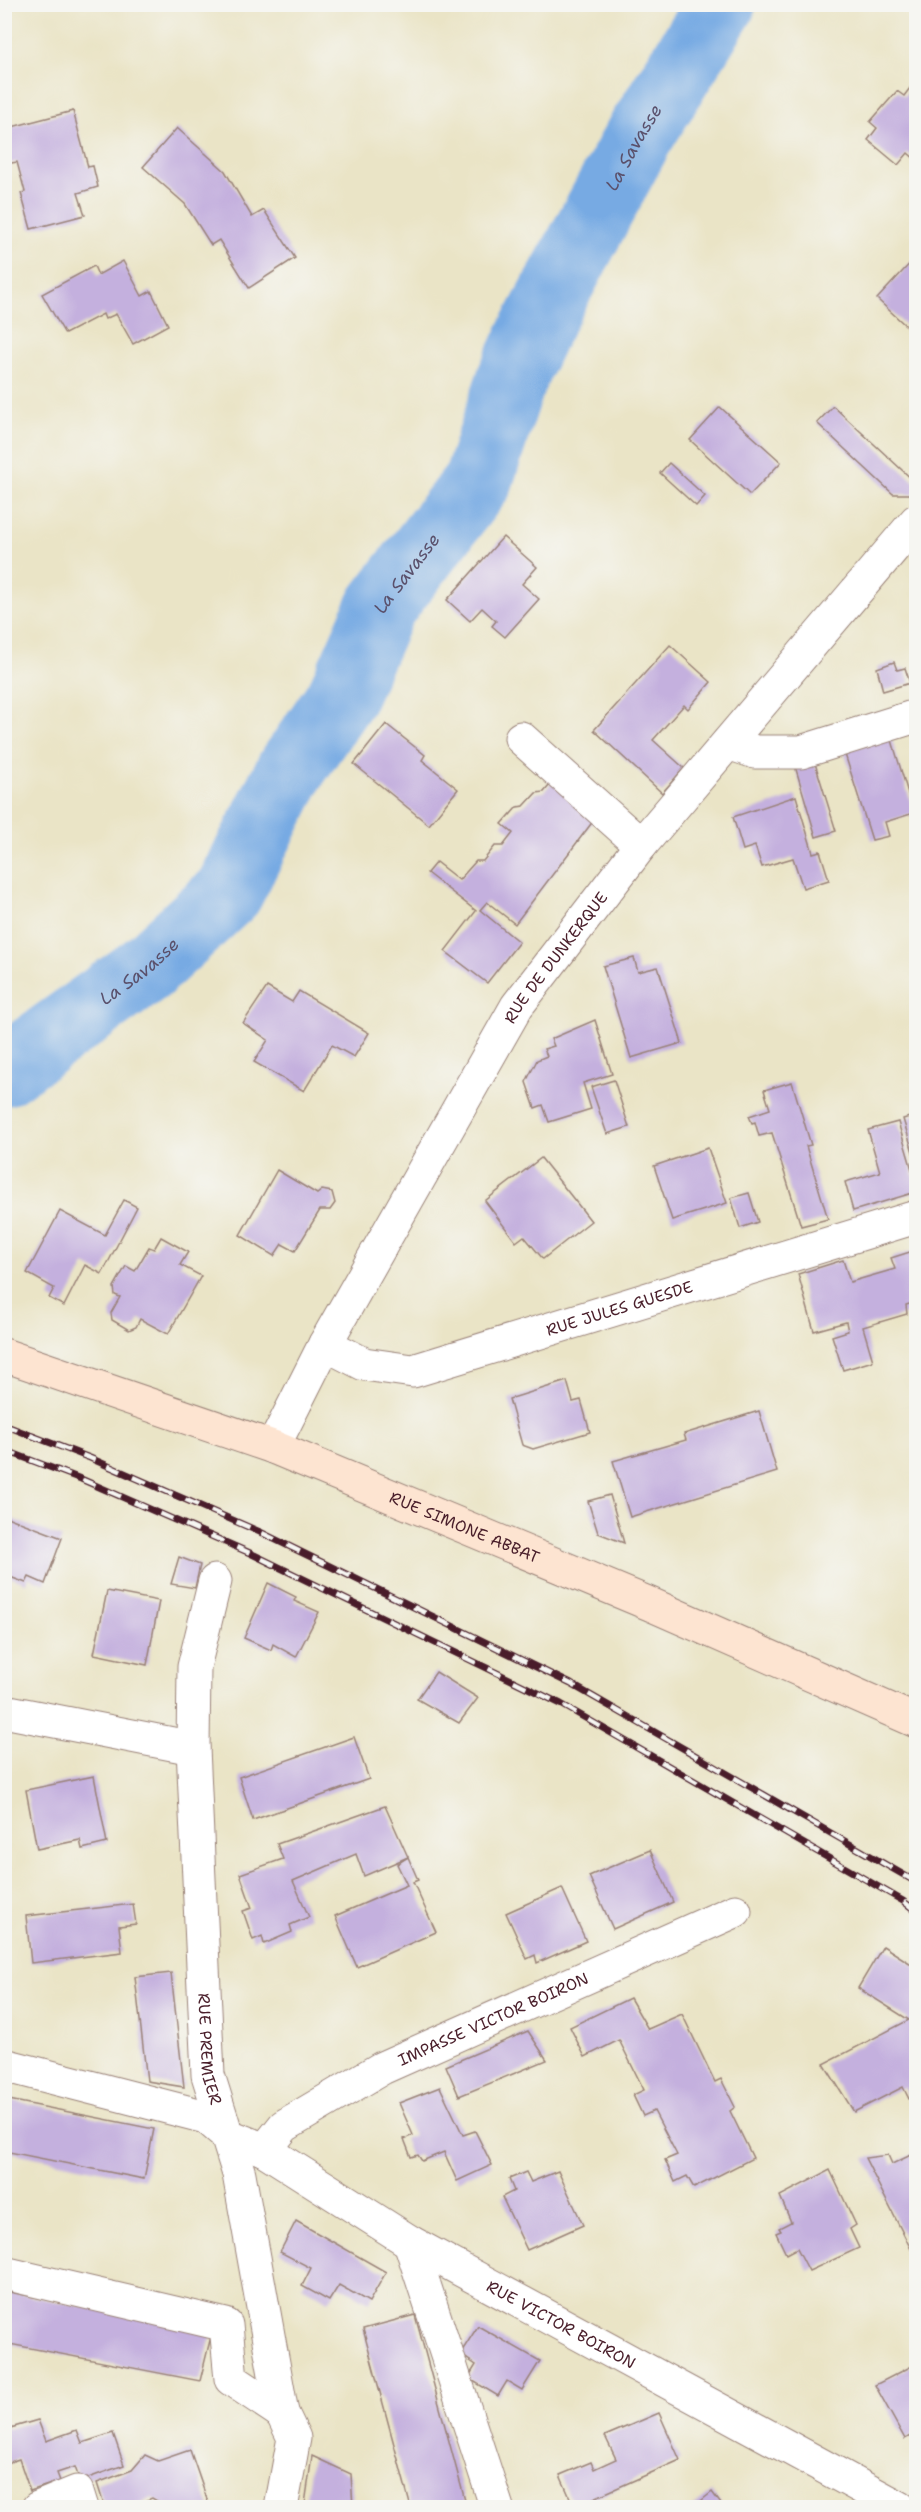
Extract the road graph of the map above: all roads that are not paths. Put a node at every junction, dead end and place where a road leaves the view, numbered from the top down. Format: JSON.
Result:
{"nodes":[{"id":1,"x":916,"y":521,"type":"edge"},
{"id":2,"x":916,"y":716,"type":"edge"},
{"id":3,"x":520,"y":738,"type":"dead end"},
{"id":4,"x":728,"y":744,"type":"junction"},
{"id":5,"x":641,"y":845,"type":"junction"},
{"id":6,"x":916,"y":1217,"type":"edge"},
{"id":7,"x":325,"y":1344,"type":"junction"},
{"id":8,"x":4,"y":1355,"type":"edge"},
{"id":9,"x":273,"y":1447,"type":"junction"},
{"id":10,"x":215,"y":1581,"type":"dead end"},
{"id":11,"x":4,"y":1711,"type":"edge"},
{"id":12,"x":916,"y":1721,"type":"edge"},
{"id":13,"x":193,"y":1748,"type":"junction"},
{"id":14,"x":735,"y":1911,"type":"dead end"},
{"id":15,"x":4,"y":2065,"type":"edge"},
{"id":16,"x":227,"y":2135,"type":"junction"},
{"id":17,"x":265,"y":2150,"type":"junction"},
{"id":18,"x":410,"y":2242,"type":"junction"},
{"id":19,"x":4,"y":2273,"type":"edge"},
{"id":20,"x":282,"y":2413,"type":"junction"},
{"id":21,"x":38,"y":2508,"type":"edge"},
{"id":22,"x":82,"y":2508,"type":"edge"},
{"id":23,"x":281,"y":2508,"type":"edge"},
{"id":24,"x":497,"y":2508,"type":"edge"},
{"id":25,"x":900,"y":2508,"type":"edge"}],
"edges":[{"from":1,"to":4,"type":"street","name":"RUE DE DUNKERQUE"},
{"from":2,"to":4,"type":"street"},
{"from":3,"to":5,"type":"street"},
{"from":4,"to":5,"type":"street","name":"RUE DE DUNKERQUE"},
{"from":5,"to":7,"type":"street","name":"RUE DE DUNKERQUE"},
{"from":6,"to":7,"type":"street","name":"RUE JULES GUESDE"},
{"from":7,"to":9,"type":"street","name":"RUE DE DUNKERQUE"},
{"from":8,"to":9,"type":"main road","name":"RUE SIMONE ABBAT"},
{"from":9,"to":12,"type":"main road","name":"RUE SIMONE ABBAT"},
{"from":10,"to":13,"type":"street","name":"RUE PREMIER"},
{"from":11,"to":13,"type":"street"},
{"from":13,"to":16,"type":"street","name":"RUE PREMIER"},
{"from":14,"to":17,"type":"street","name":"IMPASSE VICTOR BOIRON"},
{"from":15,"to":16,"type":"street","name":"RUE VICTOR BOIRON"},
{"from":16,"to":17,"type":"street","name":"RUE VICTOR BOIRON"},
{"from":16,"to":20,"type":"street","name":"RUE PREMIER"},
{"from":17,"to":18,"type":"street","name":"RUE VICTOR BOIRON"},
{"from":18,"to":24,"type":"street"},
{"from":18,"to":25,"type":"street","name":"RUE VICTOR BOIRON"},
{"from":19,"to":20,"type":"street"},
{"from":20,"to":23,"type":"street","name":"RUE PREMIER"},
{"from":21,"to":22,"type":"street"}]}
